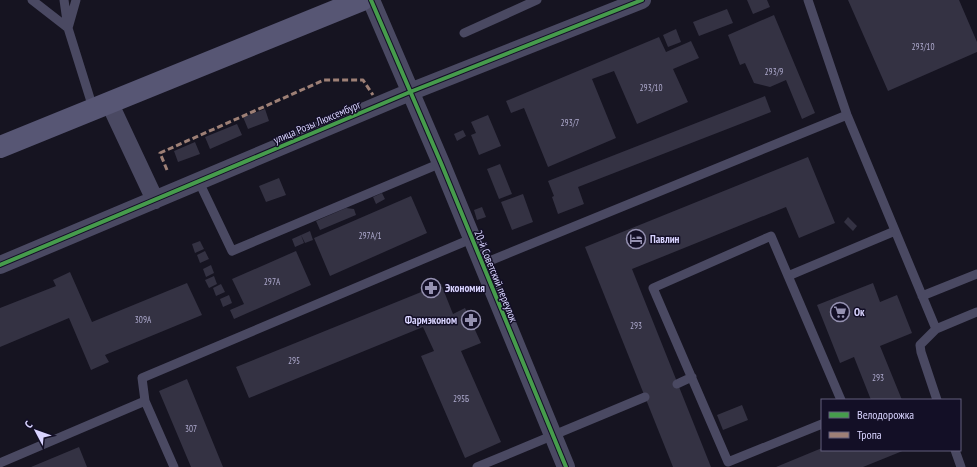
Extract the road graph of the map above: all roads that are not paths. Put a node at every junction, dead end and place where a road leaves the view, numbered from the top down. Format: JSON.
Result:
{"nodes":[{"id":1,"x":32,"y":0,"type":"edge"},
{"id":2,"x":64,"y":0,"type":"edge"},
{"id":3,"x":76,"y":0,"type":"edge"},
{"id":4,"x":362,"y":0,"type":"edge"},
{"id":5,"x":371,"y":0,"type":"edge"},
{"id":6,"x":538,"y":0,"type":"edge"},
{"id":7,"x":642,"y":0,"type":"edge"},
{"id":8,"x":808,"y":0,"type":"edge"},
{"id":9,"x":614,"y":5,"type":"edge"},
{"id":10,"x":68,"y":28,"type":"junction"},
{"id":11,"x":464,"y":33,"type":"dead end"},
{"id":12,"x":410,"y":92,"type":"junction"},
{"id":13,"x":101,"y":105,"type":"junction"},
{"id":14,"x":847,"y":115,"type":"junction"},
{"id":15,"x":0,"y":146,"type":"edge"},
{"id":16,"x":441,"y":164,"type":"junction"},
{"id":17,"x":199,"y":182,"type":"junction"},
{"id":18,"x":155,"y":200,"type":"junction"},
{"id":19,"x":895,"y":231,"type":"junction"},
{"id":20,"x":471,"y":240,"type":"junction"},
{"id":21,"x":482,"y":264,"type":"junction"},
{"id":22,"x":0,"y":265,"type":"edge"},
{"id":23,"x":977,"y":274,"type":"edge"},
{"id":24,"x":788,"y":276,"type":"junction"},
{"id":25,"x":922,"y":296,"type":"junction"},
{"id":26,"x":977,"y":312,"type":"edge"},
{"id":27,"x":936,"y":329,"type":"junction"},
{"id":28,"x":692,"y":377,"type":"junction"},
{"id":29,"x":677,"y":384,"type":"dead end"},
{"id":30,"x":645,"y":397,"type":"dead end"},
{"id":31,"x":840,"y":399,"type":"edge"},
{"id":32,"x":938,"y":399,"type":"edge"},
{"id":33,"x":145,"y":401,"type":"junction"},
{"id":34,"x":821,"y":424,"type":"edge"},
{"id":35,"x":553,"y":436,"type":"junction"},
{"id":36,"x":955,"y":451,"type":"edge"},
{"id":37,"x":0,"y":463,"type":"edge"},
{"id":38,"x":174,"y":467,"type":"edge"},
{"id":39,"x":477,"y":467,"type":"edge"},
{"id":40,"x":566,"y":467,"type":"edge"},
{"id":41,"x":961,"y":467,"type":"edge"}],
"edges":[{"from":1,"to":10,"type":"lane"},
{"from":2,"to":10,"type":"lane"},
{"from":3,"to":10,"type":"lane"},
{"from":4,"to":13,"type":"main road"},
{"from":5,"to":12,"type":"street","name":"20-й Советский переулок"},
{"from":6,"to":11,"type":"lane"},
{"from":7,"to":9,"type":"street","name":"улица Розы Люксембург"},
{"from":8,"to":14,"type":"lane"},
{"from":9,"to":12,"type":"street","name":"улица Розы Люксембург"},
{"from":10,"to":13,"type":"lane"},
{"from":12,"to":16,"type":"street","name":"20-й Советский переулок"},
{"from":12,"to":17,"type":"street","name":"улица Розы Люксембург"},
{"from":13,"to":15,"type":"main road"},
{"from":13,"to":18,"type":"street"},
{"from":14,"to":19,"type":"lane"},
{"from":14,"to":21,"type":"lane"},
{"from":16,"to":17,"type":"lane"},
{"from":16,"to":20,"type":"street","name":"20-й Советский переулок"},
{"from":17,"to":18,"type":"street","name":"улица Розы Люксембург"},
{"from":18,"to":22,"type":"street","name":"улица Розы Люксембург"},
{"from":19,"to":24,"type":"lane"},
{"from":19,"to":25,"type":"lane"},
{"from":20,"to":21,"type":"street","name":"20-й Советский переулок"},
{"from":20,"to":33,"type":"lane"},
{"from":21,"to":35,"type":"street","name":"20-й Советский переулок"},
{"from":23,"to":25,"type":"lane"},
{"from":24,"to":28,"type":"lane"},
{"from":24,"to":31,"type":"lane"},
{"from":25,"to":27,"type":"lane"},
{"from":26,"to":27,"type":"lane"},
{"from":27,"to":32,"type":"lane"},
{"from":28,"to":29,"type":"lane"},
{"from":28,"to":34,"type":"lane"},
{"from":30,"to":35,"type":"lane"},
{"from":33,"to":37,"type":"lane"},
{"from":33,"to":38,"type":"lane"},
{"from":35,"to":39,"type":"lane"},
{"from":35,"to":40,"type":"street","name":"20-й Советский переулок"},
{"from":36,"to":41,"type":"lane"}]}
